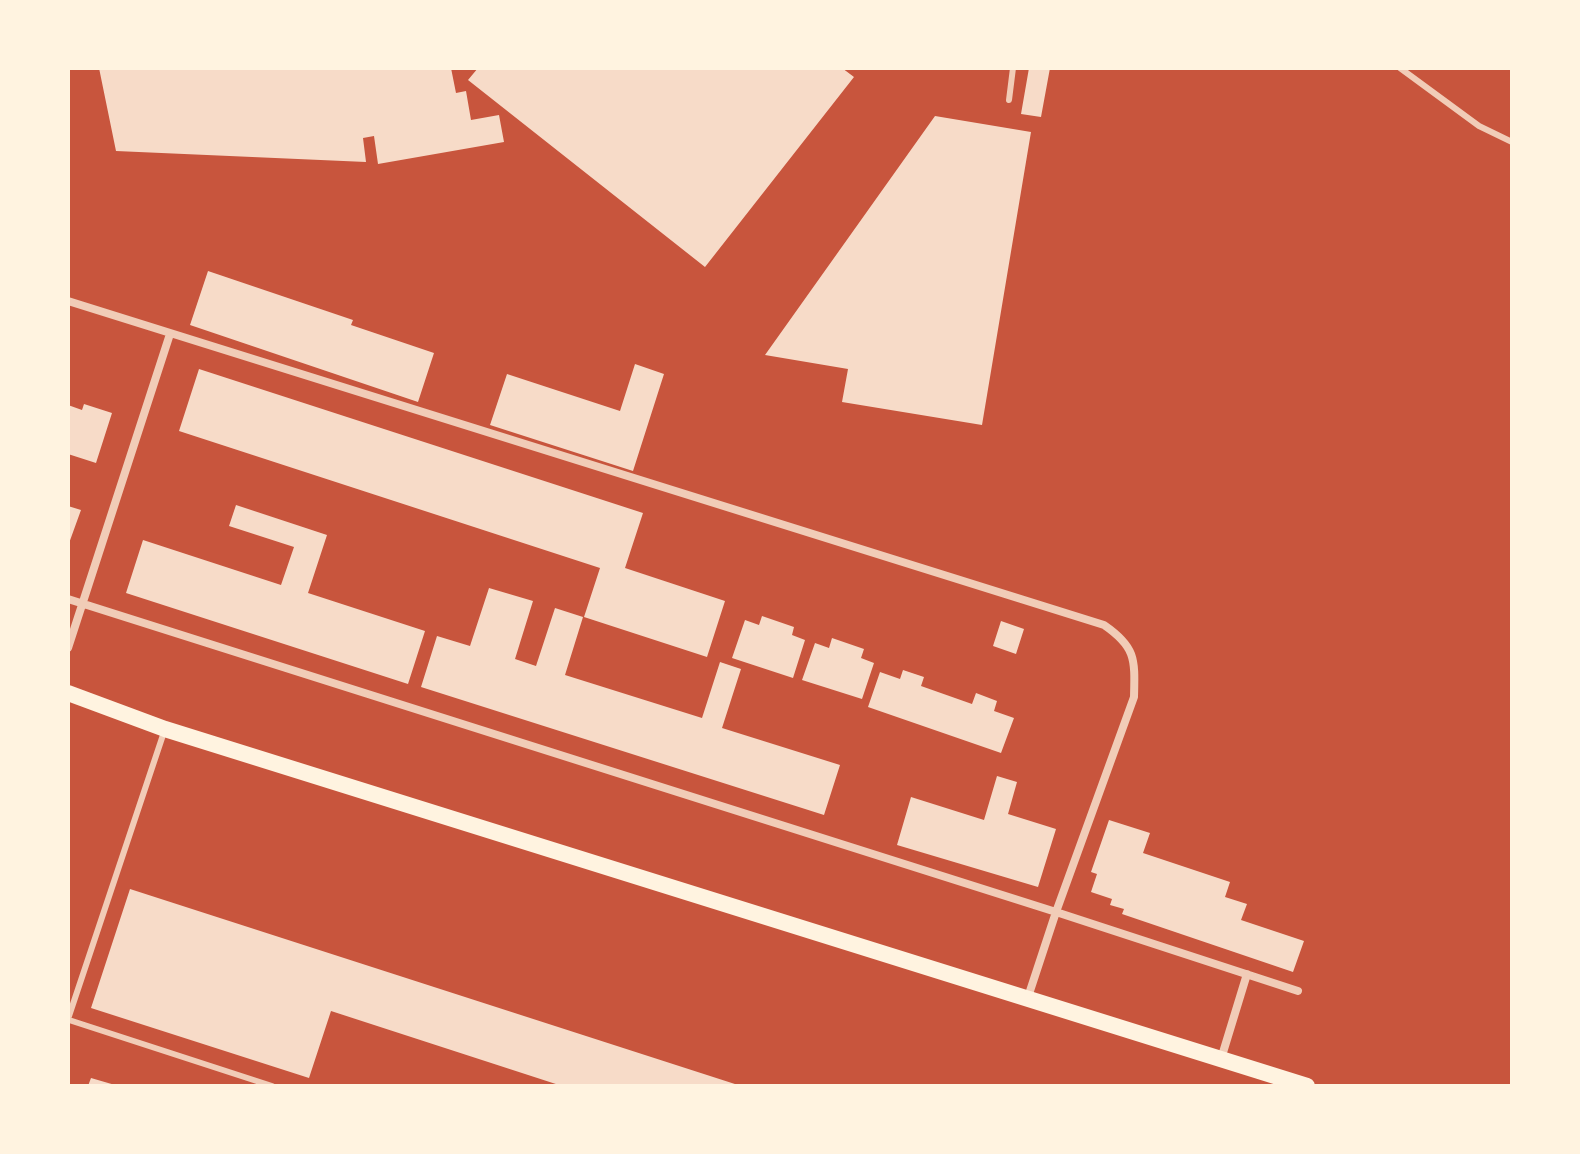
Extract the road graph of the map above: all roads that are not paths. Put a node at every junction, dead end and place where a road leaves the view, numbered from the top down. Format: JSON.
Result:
{"nodes":[{"id":1,"x":1013,"y":68,"type":"edge"},
{"id":2,"x":1400,"y":68,"type":"edge"},
{"id":3,"x":1009,"y":100,"type":"dead end"},
{"id":4,"x":1512,"y":142,"type":"edge"},
{"id":5,"x":68,"y":301,"type":"edge"},
{"id":6,"x":170,"y":334,"type":"junction"},
{"id":7,"x":68,"y":599,"type":"edge"},
{"id":8,"x":82,"y":604,"type":"junction"},
{"id":9,"x":68,"y":648,"type":"edge"},
{"id":10,"x":68,"y":693,"type":"edge"},
{"id":11,"x":165,"y":729,"type":"junction"},
{"id":12,"x":1056,"y":912,"type":"junction"},
{"id":13,"x":1247,"y":974,"type":"junction"},
{"id":14,"x":1298,"y":991,"type":"dead end"},
{"id":15,"x":1028,"y":997,"type":"junction"},
{"id":16,"x":68,"y":1021,"type":"edge"},
{"id":17,"x":1221,"y":1059,"type":"junction"},
{"id":18,"x":272,"y":1086,"type":"edge"},
{"id":19,"x":1307,"y":1086,"type":"edge"}],
"edges":[{"from":1,"to":3,"type":"lane"},
{"from":2,"to":4,"type":"lane"},
{"from":5,"to":6,"type":"street"},
{"from":6,"to":8,"type":"street"},
{"from":6,"to":12,"type":"street"},
{"from":7,"to":8,"type":"street"},
{"from":8,"to":9,"type":"street"},
{"from":8,"to":12,"type":"street"},
{"from":10,"to":11,"type":"main road"},
{"from":11,"to":15,"type":"main road"},
{"from":11,"to":16,"type":"lane"},
{"from":12,"to":13,"type":"street"},
{"from":12,"to":15,"type":"street"},
{"from":13,"to":14,"type":"street"},
{"from":13,"to":17,"type":"street"},
{"from":15,"to":17,"type":"main road"},
{"from":16,"to":18,"type":"lane"},
{"from":17,"to":19,"type":"main road"}]}
